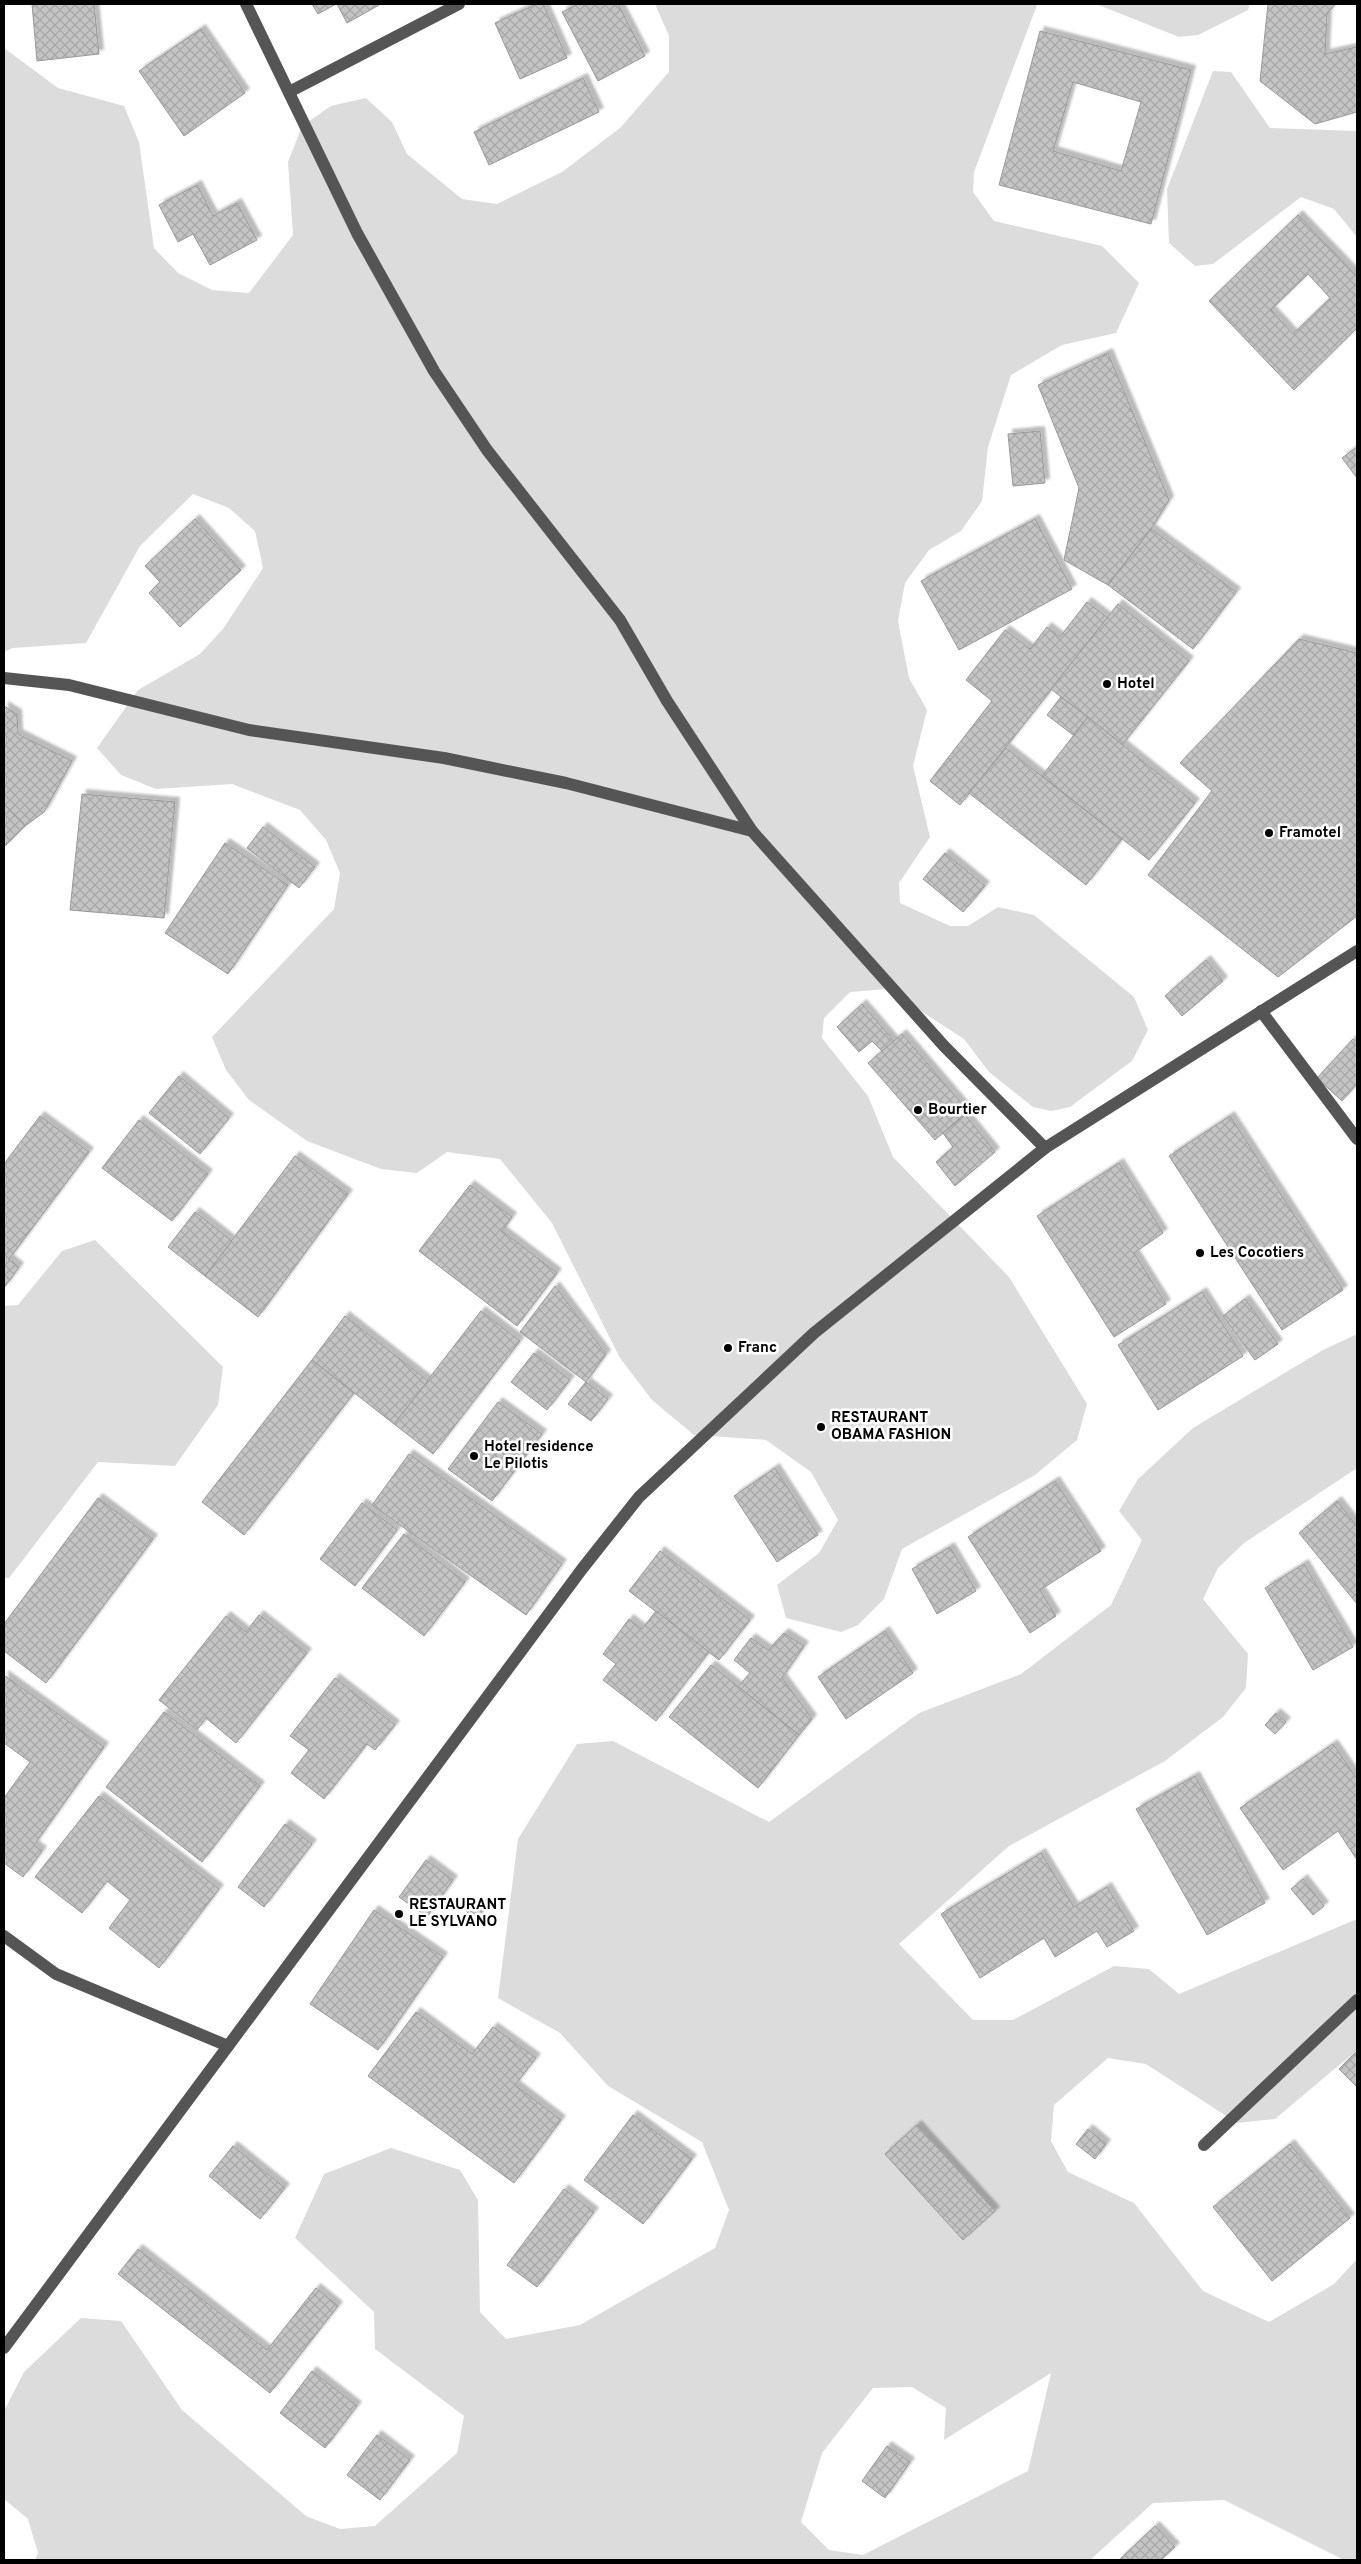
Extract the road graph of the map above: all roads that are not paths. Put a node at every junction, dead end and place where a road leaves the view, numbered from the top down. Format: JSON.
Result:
{"nodes":[{"id":1,"x":246,"y":4,"type":"edge"},
{"id":2,"x":459,"y":4,"type":"edge"},
{"id":3,"x":289,"y":92,"type":"junction"},
{"id":4,"x":4,"y":678,"type":"edge"},
{"id":5,"x":752,"y":830,"type":"junction"},
{"id":6,"x":1357,"y":951,"type":"edge"},
{"id":7,"x":1261,"y":1011,"type":"junction"},
{"id":8,"x":1357,"y":1139,"type":"edge"},
{"id":9,"x":1045,"y":1148,"type":"junction"},
{"id":10,"x":4,"y":1936,"type":"edge"},
{"id":11,"x":1357,"y":2000,"type":"edge"},
{"id":12,"x":228,"y":2046,"type":"junction"},
{"id":13,"x":1204,"y":2145,"type":"dead end"},
{"id":14,"x":4,"y":2348,"type":"edge"}],
"edges":[{"from":1,"to":3,"type":"street"},
{"from":2,"to":3,"type":"street"},
{"from":3,"to":5,"type":"street"},
{"from":4,"to":5,"type":"street"},
{"from":5,"to":9,"type":"street"},
{"from":6,"to":7,"type":"street"},
{"from":7,"to":8,"type":"street"},
{"from":7,"to":9,"type":"street"},
{"from":9,"to":12,"type":"street"},
{"from":10,"to":12,"type":"street"},
{"from":11,"to":13,"type":"street"},
{"from":12,"to":14,"type":"street"}]}
